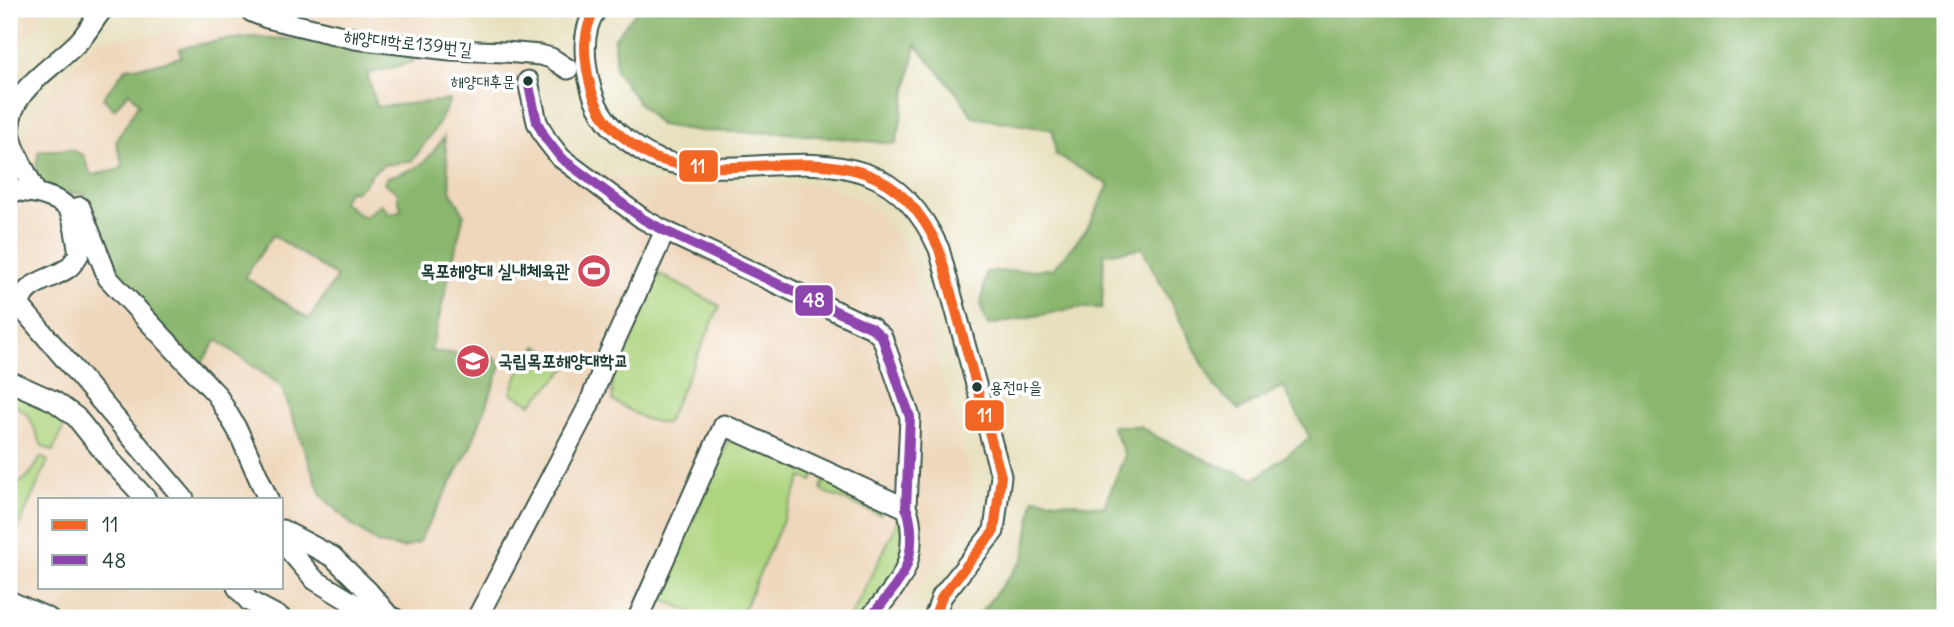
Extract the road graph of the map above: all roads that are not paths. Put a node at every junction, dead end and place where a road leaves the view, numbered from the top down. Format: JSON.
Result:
{"nodes":[{"id":1,"x":103,"y":9,"type":"edge"},
{"id":2,"x":249,"y":9,"type":"edge"},
{"id":3,"x":597,"y":9,"type":"edge"},
{"id":4,"x":568,"y":69,"type":"dead end"},
{"id":5,"x":528,"y":80,"type":"dead end"},
{"id":6,"x":9,"y":186,"type":"edge"},
{"id":7,"x":36,"y":193,"type":"junction"},
{"id":8,"x":69,"y":210,"type":"junction"},
{"id":9,"x":665,"y":231,"type":"junction"},
{"id":10,"x":9,"y":381,"type":"edge"},
{"id":11,"x":145,"y":498,"type":"edge"},
{"id":12,"x":183,"y":498,"type":"edge"},
{"id":13,"x":268,"y":498,"type":"edge"},
{"id":14,"x":906,"y":508,"type":"junction"},
{"id":15,"x":284,"y":532,"type":"edge"},
{"id":16,"x":284,"y":536,"type":"edge"},
{"id":17,"x":238,"y":588,"type":"edge"},
{"id":18,"x":9,"y":601,"type":"edge"},
{"id":19,"x":391,"y":617,"type":"edge"},
{"id":20,"x":48,"y":618,"type":"edge"},
{"id":21,"x":281,"y":618,"type":"edge"},
{"id":22,"x":477,"y":618,"type":"edge"},
{"id":23,"x":639,"y":618,"type":"edge"},
{"id":24,"x":870,"y":618,"type":"edge"},
{"id":25,"x":934,"y":618,"type":"edge"}],
"edges":[{"from":1,"to":7,"type":"street"},
{"from":2,"to":4,"type":"street","name":"해양대학로139번길"},
{"from":3,"to":25,"type":"street"},
{"from":5,"to":9,"type":"street"},
{"from":6,"to":7,"type":"street"},
{"from":7,"to":8,"type":"street"},
{"from":8,"to":12,"type":"street"},
{"from":8,"to":13,"type":"street"},
{"from":9,"to":14,"type":"street"},
{"from":9,"to":22,"type":"street"},
{"from":10,"to":11,"type":"street"},
{"from":14,"to":23,"type":"street"},
{"from":14,"to":24,"type":"street"},
{"from":15,"to":19,"type":"street"},
{"from":16,"to":19,"type":"street"},
{"from":17,"to":21,"type":"street"},
{"from":18,"to":20,"type":"street"}]}
